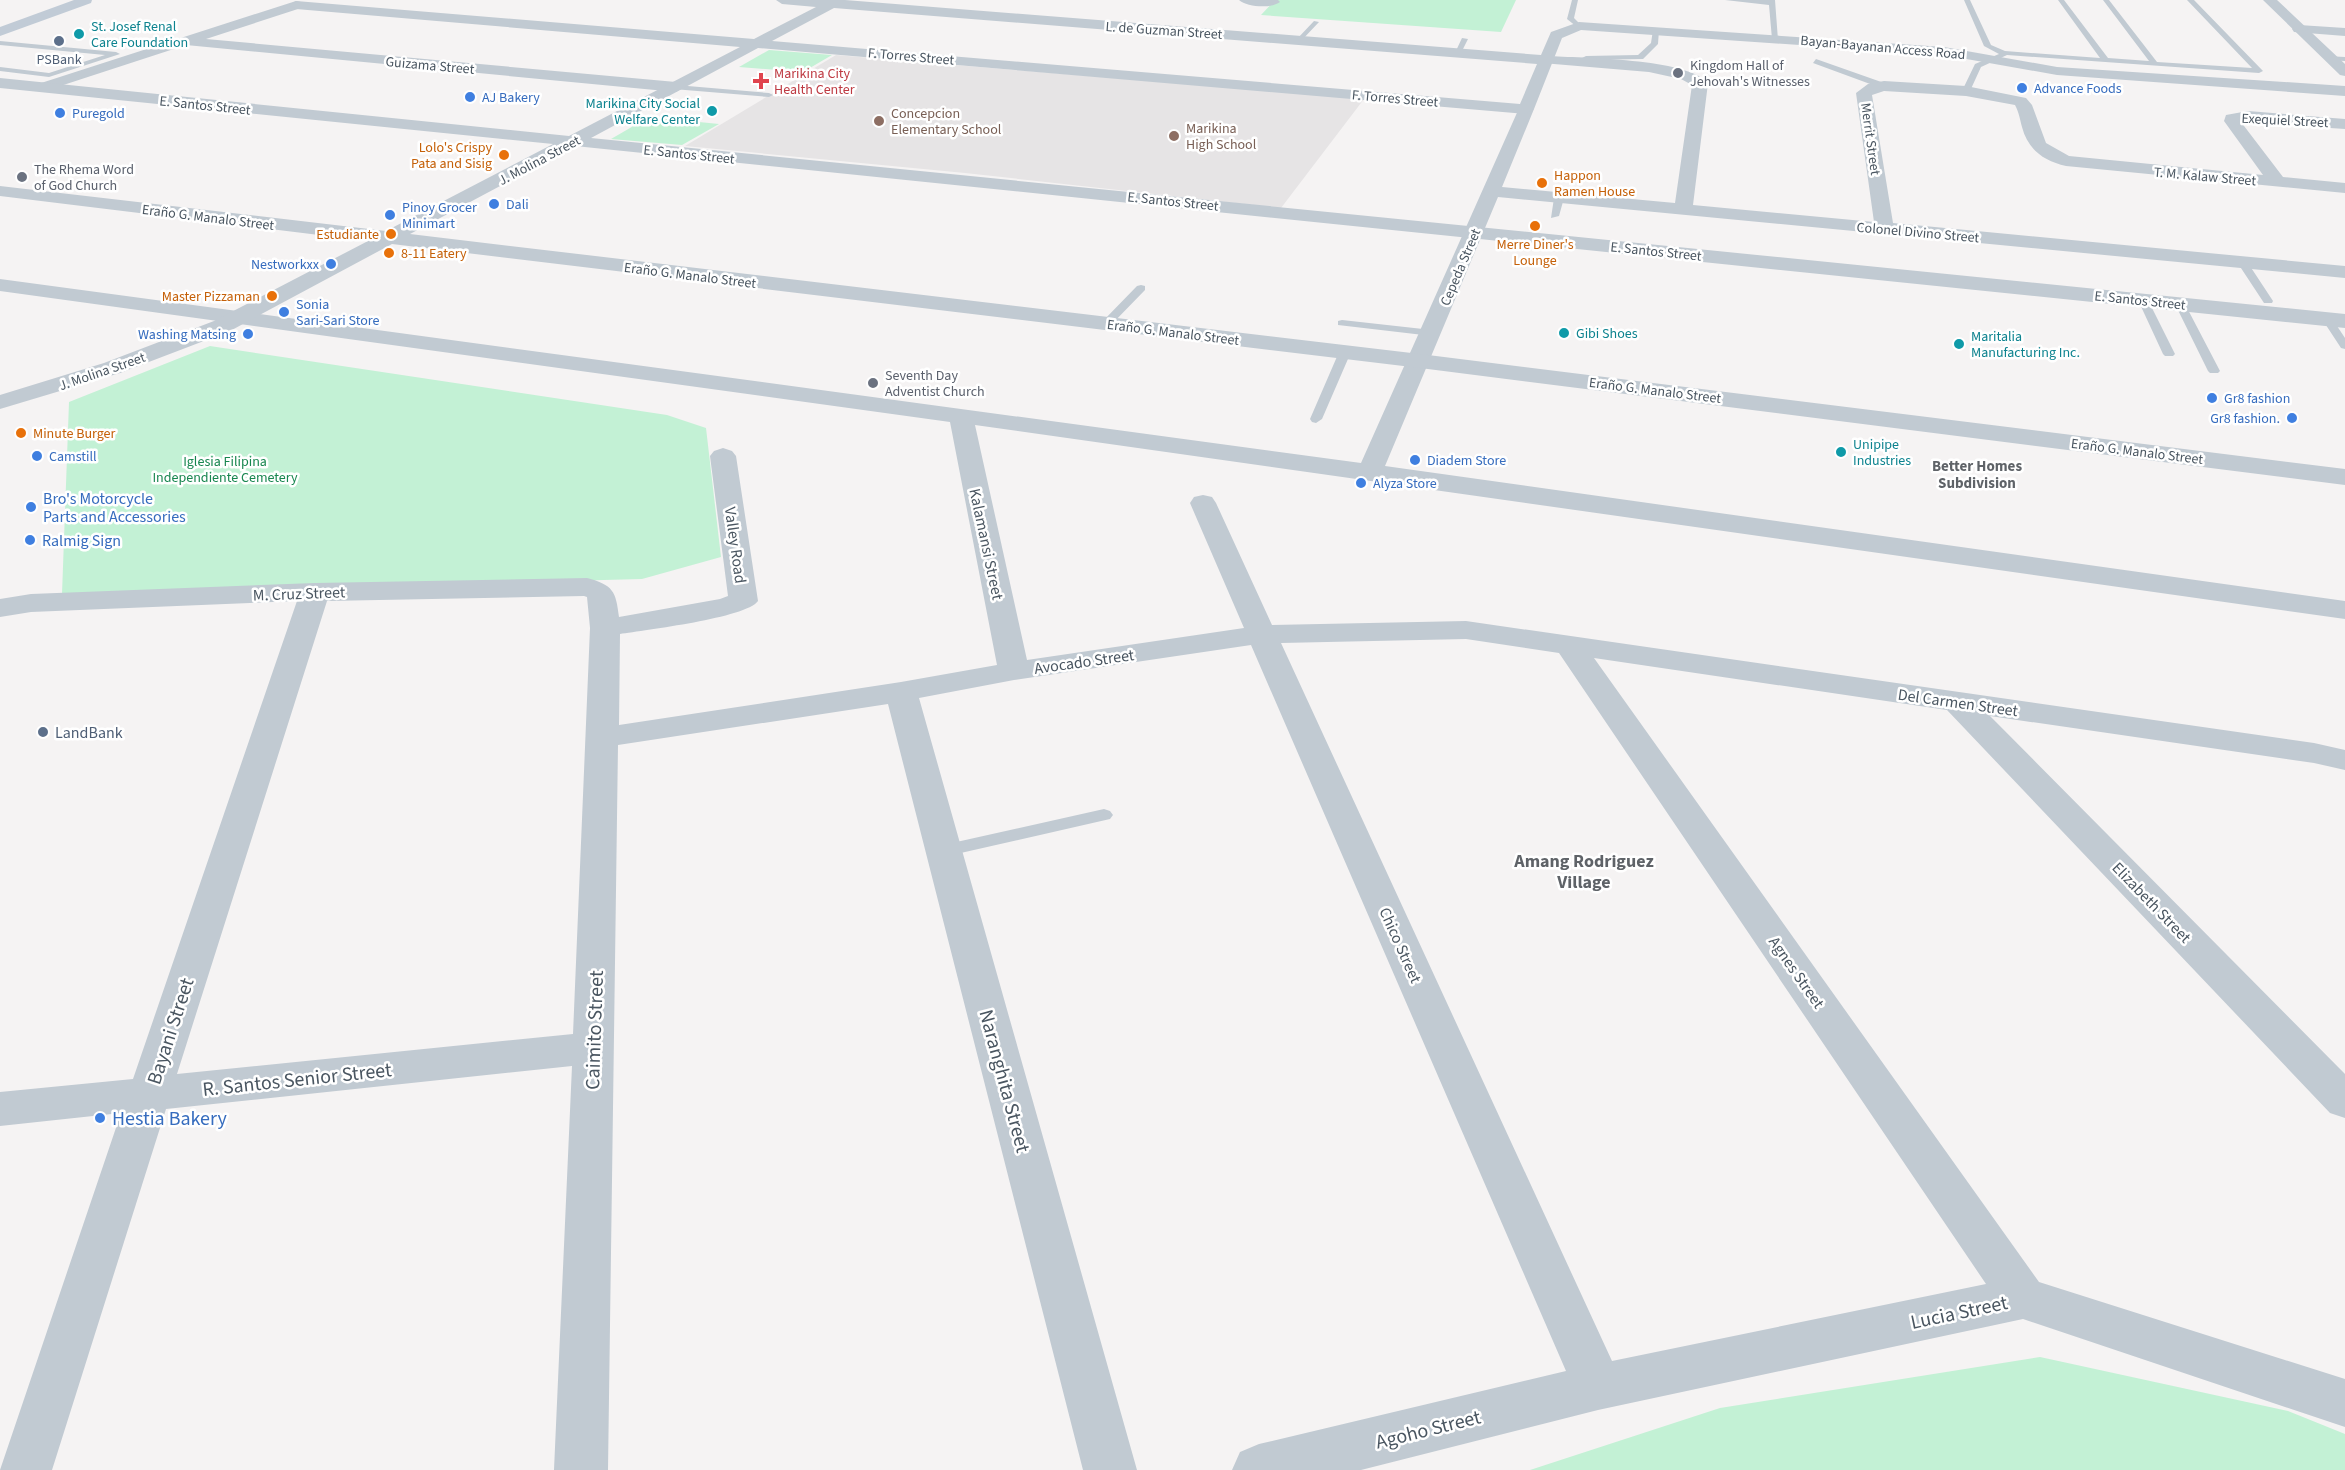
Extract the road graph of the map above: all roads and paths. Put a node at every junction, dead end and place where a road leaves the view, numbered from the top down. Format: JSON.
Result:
{"nodes":[{"id":1,"x":86,"y":0,"type":"edge"},
{"id":2,"x":312,"y":0,"type":"edge"},
{"id":3,"x":782,"y":0,"type":"edge"},
{"id":4,"x":1245,"y":0,"type":"edge"},
{"id":5,"x":1575,"y":0,"type":"edge"},
{"id":6,"x":1728,"y":0,"type":"edge"},
{"id":7,"x":1967,"y":0,"type":"edge"},
{"id":8,"x":2061,"y":0,"type":"edge"},
{"id":9,"x":2106,"y":0,"type":"edge"},
{"id":10,"x":2190,"y":0,"type":"edge"},
{"id":11,"x":2269,"y":0,"type":"edge"},
{"id":12,"x":1772,"y":1,"type":"edge"},
{"id":13,"x":836,"y":2,"type":"edge"},
{"id":14,"x":1272,"y":2,"type":"dead end"},
{"id":15,"x":296,"y":5,"type":"junction"},
{"id":16,"x":1316,"y":22,"type":"dead end"},
{"id":17,"x":1579,"y":26,"type":"junction"},
{"id":18,"x":2299,"y":29,"type":"junction"},
{"id":19,"x":1656,"y":30,"type":"junction"},
{"id":20,"x":2345,"y":32,"type":"edge"},
{"id":21,"x":0,"y":33,"type":"edge"},
{"id":22,"x":1464,"y":39,"type":"dead end"},
{"id":23,"x":1776,"y":39,"type":"junction"},
{"id":24,"x":1299,"y":40,"type":"junction"},
{"id":25,"x":184,"y":41,"type":"junction"},
{"id":26,"x":0,"y":43,"type":"edge"},
{"id":27,"x":759,"y":43,"type":"junction"},
{"id":28,"x":1457,"y":53,"type":"junction"},
{"id":29,"x":1998,"y":56,"type":"junction"},
{"id":30,"x":1586,"y":58,"type":"dead end"},
{"id":31,"x":2330,"y":58,"type":"junction"},
{"id":32,"x":2345,"y":59,"type":"edge"},
{"id":33,"x":1547,"y":60,"type":"junction"},
{"id":34,"x":2106,"y":60,"type":"junction"},
{"id":35,"x":1816,"y":61,"type":"dead end"},
{"id":36,"x":1641,"y":62,"type":"junction"},
{"id":37,"x":2156,"y":64,"type":"junction"},
{"id":38,"x":0,"y":69,"type":"edge"},
{"id":39,"x":2345,"y":72,"type":"edge"},
{"id":40,"x":0,"y":83,"type":"edge"},
{"id":41,"x":1884,"y":86,"type":"junction"},
{"id":42,"x":43,"y":87,"type":"junction"},
{"id":43,"x":676,"y":87,"type":"junction"},
{"id":44,"x":1965,"y":91,"type":"junction"},
{"id":45,"x":2345,"y":91,"type":"edge"},
{"id":46,"x":769,"y":95,"type":"dead end"},
{"id":47,"x":2013,"y":99,"type":"joint"},
{"id":48,"x":1526,"y":109,"type":"junction"},
{"id":49,"x":2345,"y":124,"type":"edge"},
{"id":50,"x":573,"y":142,"type":"junction"},
{"id":51,"x":2278,"y":182,"type":"junction"},
{"id":52,"x":2345,"y":188,"type":"edge"},
{"id":53,"x":0,"y":191,"type":"edge"},
{"id":54,"x":1491,"y":191,"type":"junction"},
{"id":55,"x":1683,"y":209,"type":"junction"},
{"id":56,"x":1884,"y":228,"type":"junction"},
{"id":57,"x":1474,"y":233,"type":"junction"},
{"id":58,"x":389,"y":239,"type":"junction"},
{"id":59,"x":2242,"y":262,"type":"junction"},
{"id":60,"x":2345,"y":272,"type":"edge"},
{"id":61,"x":0,"y":285,"type":"edge"},
{"id":62,"x":1141,"y":288,"type":"dead end"},
{"id":63,"x":2143,"y":300,"type":"junction"},
{"id":64,"x":2268,"y":301,"type":"dead end"},
{"id":65,"x":2180,"y":304,"type":"junction"},
{"id":66,"x":240,"y":317,"type":"junction"},
{"id":67,"x":2336,"y":320,"type":"edge"},
{"id":68,"x":1342,"y":323,"type":"dead end"},
{"id":69,"x":1106,"y":324,"type":"junction"},
{"id":70,"x":1432,"y":333,"type":"junction"},
{"id":71,"x":2345,"y":346,"type":"edge"},
{"id":72,"x":1345,"y":352,"type":"junction"},
{"id":73,"x":2169,"y":354,"type":"dead end"},
{"id":74,"x":1420,"y":361,"type":"junction"},
{"id":75,"x":2214,"y":372,"type":"dead end"},
{"id":76,"x":0,"y":402,"type":"edge"},
{"id":77,"x":961,"y":417,"type":"junction"},
{"id":78,"x":1316,"y":419,"type":"dead end"},
{"id":79,"x":723,"y":456,"type":"dead end"},
{"id":80,"x":1370,"y":472,"type":"junction"},
{"id":81,"x":2345,"y":477,"type":"edge"},
{"id":82,"x":1203,"y":503,"type":"dead end"},
{"id":83,"x":315,"y":592,"type":"junction"},
{"id":84,"x":0,"y":608,"type":"edge"},
{"id":85,"x":602,"y":609,"type":"junction"},
{"id":86,"x":2345,"y":610,"type":"edge"},
{"id":87,"x":1262,"y":634,"type":"junction"},
{"id":88,"x":1570,"y":646,"type":"junction"},
{"id":89,"x":1014,"y":671,"type":"junction"},
{"id":90,"x":901,"y":692,"type":"junction"},
{"id":91,"x":1959,"y":703,"type":"junction"},
{"id":92,"x":602,"y":738,"type":"junction"},
{"id":93,"x":2345,"y":760,"type":"edge"},
{"id":94,"x":1104,"y":815,"type":"dead end"},
{"id":95,"x":943,"y":850,"type":"junction"},
{"id":96,"x":593,"y":1048,"type":"junction"},
{"id":97,"x":149,"y":1094,"type":"junction"},
{"id":98,"x":2345,"y":1101,"type":"edge"},
{"id":99,"x":0,"y":1109,"type":"edge"},
{"id":100,"x":2023,"y":1298,"type":"junction"},
{"id":101,"x":1598,"y":1387,"type":"junction"},
{"id":102,"x":2345,"y":1402,"type":"edge"},
{"id":103,"x":25,"y":1470,"type":"edge"},
{"id":104,"x":581,"y":1470,"type":"edge"},
{"id":105,"x":1110,"y":1470,"type":"edge"},
{"id":106,"x":1259,"y":1470,"type":"edge"}],
"edges":[{"from":1,"to":21,"type":"main road"},
{"from":2,"to":15,"type":"street"},
{"from":3,"to":13,"type":"street","name":"L. de Guzman Street"},
{"from":4,"to":14,"type":"street"},
{"from":5,"to":17,"type":"lane"},
{"from":6,"to":12,"type":"lane"},
{"from":7,"to":29,"type":"lane"},
{"from":8,"to":34,"type":"lane"},
{"from":9,"to":37,"type":"lane"},
{"from":10,"to":37,"type":"lane"},
{"from":11,"to":18,"type":"street"},
{"from":12,"to":23,"type":"lane"},
{"from":13,"to":24,"type":"street","name":"L. de Guzman Street"},
{"from":13,"to":27,"type":"street","name":"J. Molina Street"},
{"from":15,"to":25,"type":"street"},
{"from":15,"to":27,"type":"street","name":"F. Torres Street"},
{"from":16,"to":24,"type":"lane"},
{"from":17,"to":19,"type":"street","name":"Bayan-Bayanan Access Road"},
{"from":17,"to":33,"type":"street"},
{"from":18,"to":20,"type":"street"},
{"from":18,"to":31,"type":"street"},
{"from":19,"to":23,"type":"street","name":"Bayan-Bayanan Access Road"},
{"from":19,"to":36,"type":"lane"},
{"from":22,"to":28,"type":"lane"},
{"from":23,"to":29,"type":"street","name":"Bayan-Bayanan Access Road"},
{"from":24,"to":28,"type":"street","name":"L. de Guzman Street"},
{"from":25,"to":42,"type":"street"},
{"from":25,"to":43,"type":"street","name":"Guizama Street"},
{"from":26,"to":38,"type":"lane"},
{"from":27,"to":43,"type":"street","name":"J. Molina Street"},
{"from":27,"to":48,"type":"street","name":"F. Torres Street"},
{"from":28,"to":33,"type":"street","name":"L. de Guzman Street"},
{"from":29,"to":34,"type":"lane"},
{"from":29,"to":44,"type":"lane"},
{"from":29,"to":45,"type":"street","name":"Bayan-Bayanan Access Road"},
{"from":30,"to":36,"type":"lane"},
{"from":31,"to":32,"type":"lane"},
{"from":31,"to":39,"type":"street"},
{"from":33,"to":36,"type":"street","name":"L. de Guzman Street"},
{"from":33,"to":48,"type":"street","name":"Cepeda Street"},
{"from":34,"to":37,"type":"lane"},
{"from":35,"to":41,"type":"lane"},
{"from":36,"to":55,"type":"street","name":"L. de Guzman Street"},
{"from":40,"to":42,"type":"street","name":"E. Santos Street"},
{"from":41,"to":44,"type":"street","name":"Merrit Street"},
{"from":41,"to":56,"type":"street","name":"Merrit Street"},
{"from":42,"to":50,"type":"street","name":"E. Santos Street"},
{"from":43,"to":46,"type":"lane"},
{"from":43,"to":50,"type":"street","name":"J. Molina Street"},
{"from":44,"to":47,"type":"street","name":"Merrit Street"},
{"from":47,"to":51,"type":"street","name":"T. M. Kalaw Street"},
{"from":48,"to":54,"type":"street","name":"Cepeda Street"},
{"from":49,"to":51,"type":"street","name":"Exequiel Street"},
{"from":50,"to":57,"type":"street","name":"E. Santos Street"},
{"from":50,"to":58,"type":"street","name":"J. Molina Street"},
{"from":51,"to":52,"type":"street","name":"T. M. Kalaw Street"},
{"from":53,"to":58,"type":"street","name":"Eraño G. Manalo Street"},
{"from":54,"to":55,"type":"street","name":"Colonel Divino Street"},
{"from":54,"to":57,"type":"street","name":"Cepeda Street"},
{"from":55,"to":56,"type":"street","name":"Colonel Divino Street"},
{"from":56,"to":59,"type":"street","name":"Colonel Divino Street"},
{"from":57,"to":63,"type":"street","name":"E. Santos Street"},
{"from":57,"to":70,"type":"street","name":"Cepeda Street"},
{"from":58,"to":66,"type":"street","name":"J. Molina Street"},
{"from":58,"to":69,"type":"street","name":"Eraño G. Manalo Street"},
{"from":59,"to":60,"type":"street","name":"Colonel Divino Street"},
{"from":59,"to":64,"type":"lane"},
{"from":61,"to":66,"type":"street"},
{"from":62,"to":69,"type":"lane"},
{"from":63,"to":65,"type":"street","name":"E. Santos Street"},
{"from":63,"to":73,"type":"lane"},
{"from":65,"to":67,"type":"street","name":"E. Santos Street"},
{"from":65,"to":75,"type":"lane"},
{"from":66,"to":76,"type":"street","name":"J. Molina Street"},
{"from":66,"to":77,"type":"street"},
{"from":67,"to":71,"type":"lane"},
{"from":68,"to":70,"type":"lane"},
{"from":69,"to":72,"type":"street","name":"Eraño G. Manalo Street"},
{"from":70,"to":74,"type":"street","name":"Cepeda Street"},
{"from":72,"to":74,"type":"street","name":"Eraño G. Manalo Street"},
{"from":72,"to":78,"type":"lane"},
{"from":74,"to":80,"type":"street","name":"Cepeda Street"},
{"from":74,"to":81,"type":"street","name":"Eraño G. Manalo Street"},
{"from":77,"to":80,"type":"street"},
{"from":77,"to":89,"type":"street","name":"Kalamansi Street"},
{"from":79,"to":85,"type":"street","name":"Valley Road"},
{"from":80,"to":86,"type":"street"},
{"from":82,"to":87,"type":"street","name":"Chico Street"},
{"from":83,"to":84,"type":"street","name":"M. Cruz Street"},
{"from":83,"to":85,"type":"street","name":"M. Cruz Street"},
{"from":83,"to":97,"type":"street","name":"Bayani Street"},
{"from":85,"to":92,"type":"street","name":"Caimito Street"},
{"from":87,"to":88,"type":"street","name":"Avocado Street"},
{"from":87,"to":89,"type":"street","name":"Avocado Street"},
{"from":87,"to":101,"type":"street","name":"Chico Street"},
{"from":88,"to":91,"type":"street","name":"Del Carmen Street"},
{"from":88,"to":100,"type":"street","name":"Agnes Street"},
{"from":89,"to":90,"type":"street","name":"Avocado Street"},
{"from":90,"to":92,"type":"street","name":"Avocado Street"},
{"from":90,"to":95,"type":"street","name":"Naranghita Street"},
{"from":91,"to":93,"type":"street","name":"Del Carmen Street"},
{"from":91,"to":98,"type":"street","name":"Elizabeth Street"},
{"from":92,"to":96,"type":"street","name":"Caimito Street"},
{"from":94,"to":95,"type":"lane"},
{"from":95,"to":105,"type":"street","name":"Naranghita Street"},
{"from":96,"to":97,"type":"street","name":"R. Santos Senior Street"},
{"from":96,"to":104,"type":"street","name":"Caimito Street"},
{"from":97,"to":99,"type":"street","name":"R. Santos Senior Street"},
{"from":97,"to":103,"type":"street","name":"Bayani Street"},
{"from":100,"to":101,"type":"street","name":"Lucia Street"},
{"from":100,"to":102,"type":"street","name":"Lucia Street"},
{"from":101,"to":106,"type":"street","name":"Agoho Street"}]}
